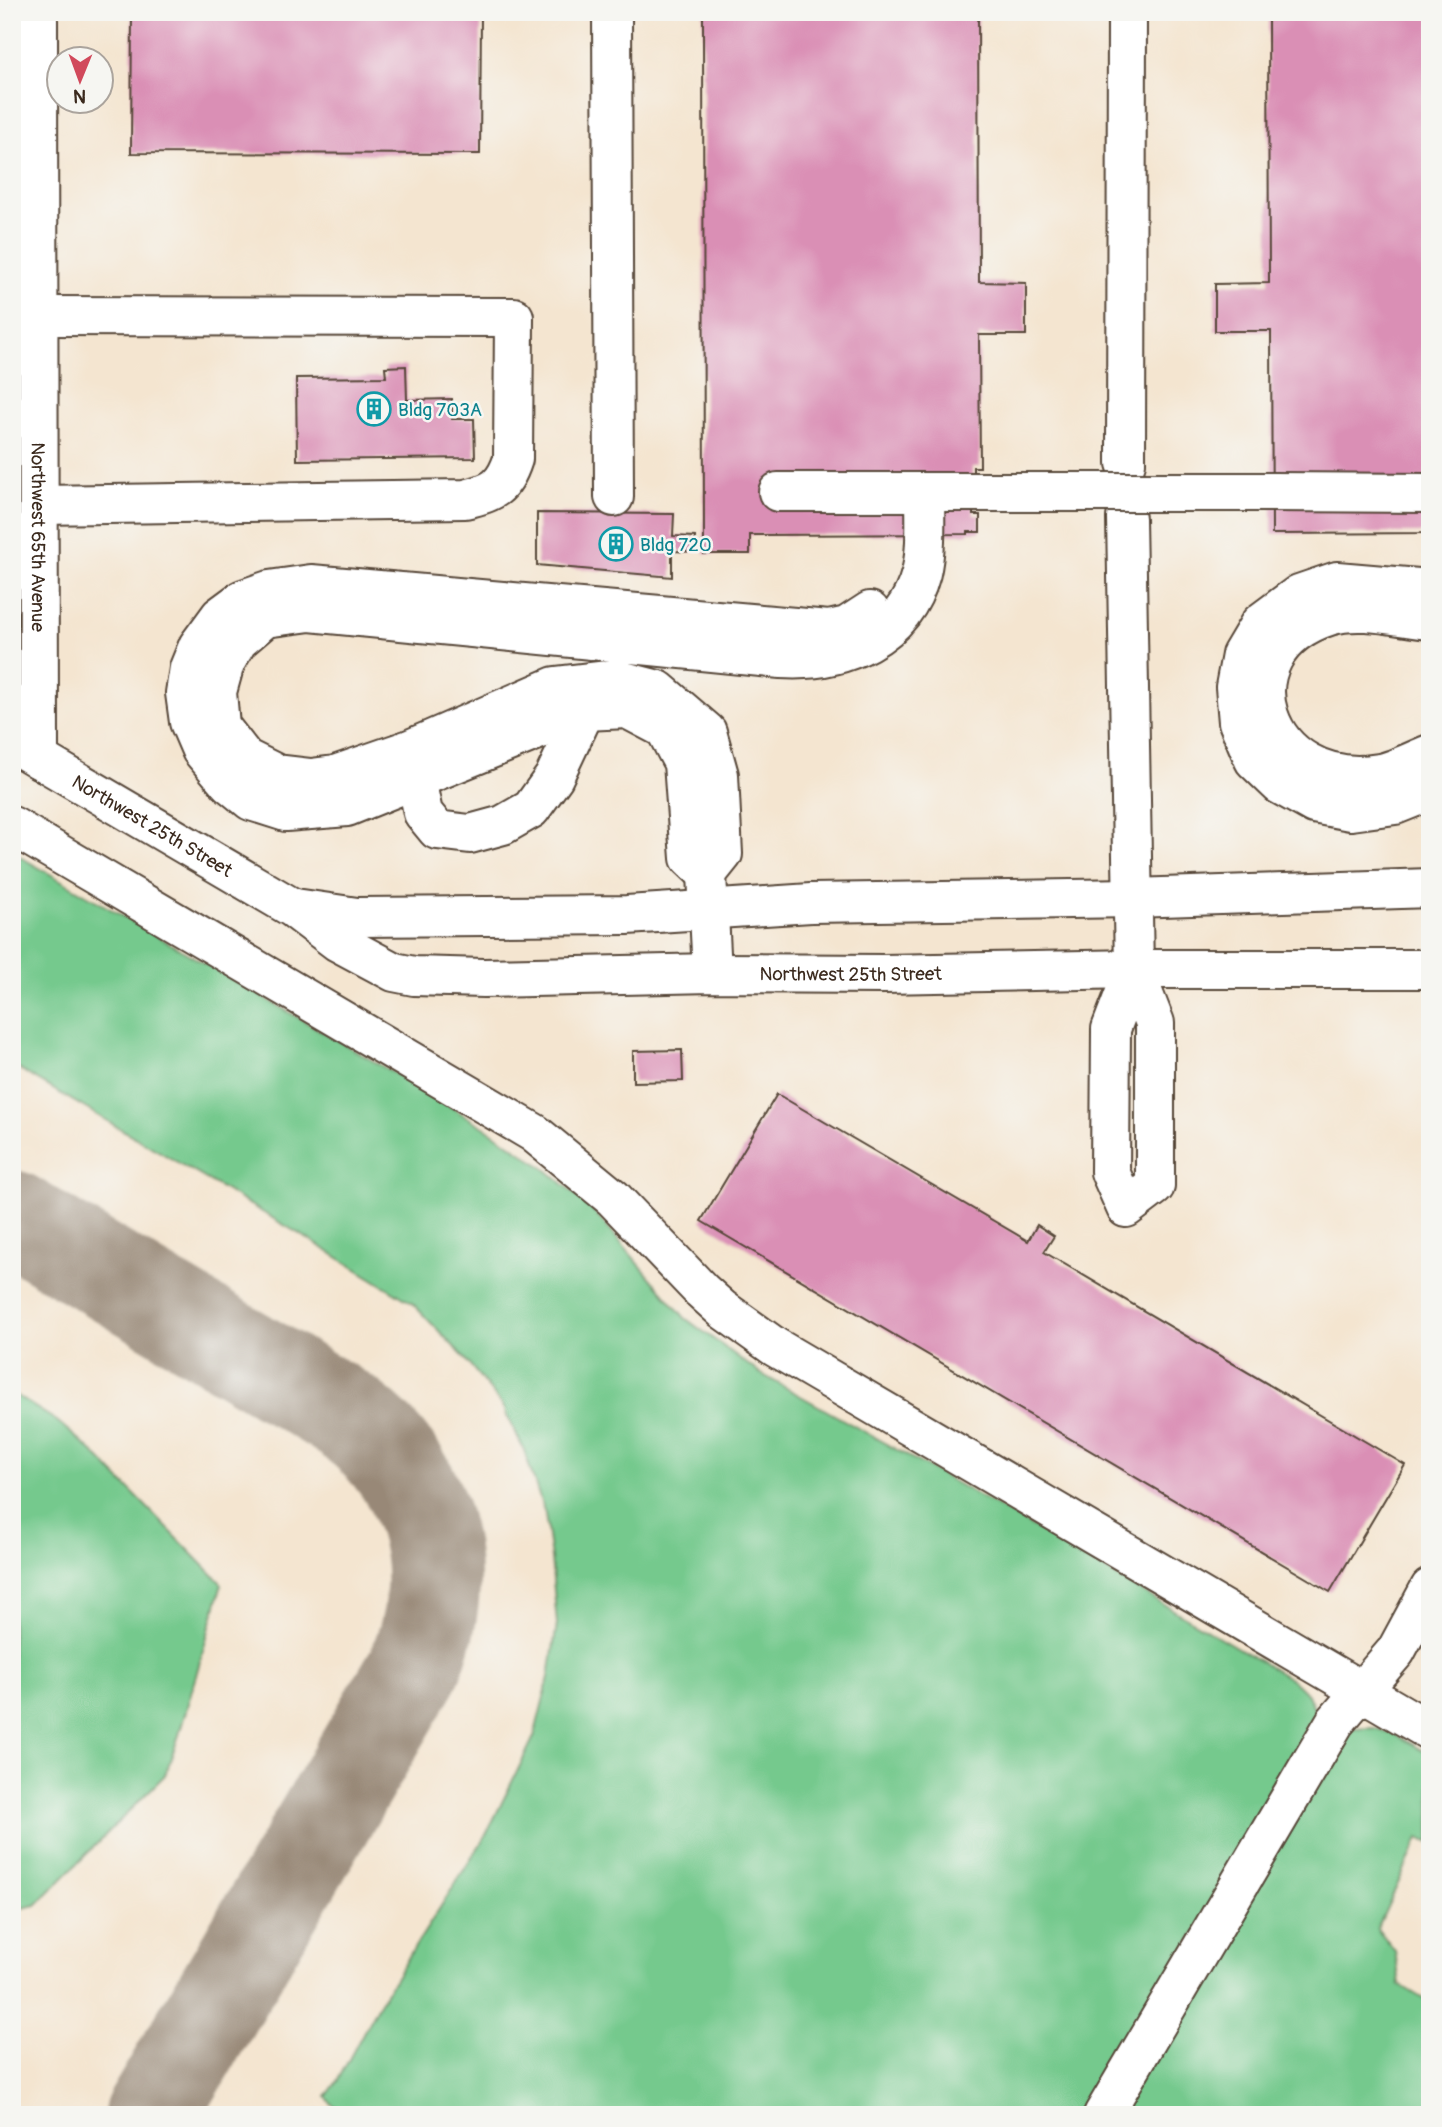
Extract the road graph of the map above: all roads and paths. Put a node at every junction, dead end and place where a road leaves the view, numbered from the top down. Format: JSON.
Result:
{"nodes":[{"id":1,"x":38,"y":12,"type":"edge"},
{"id":2,"x":612,"y":12,"type":"edge"},
{"id":3,"x":1126,"y":12,"type":"edge"},
{"id":4,"x":38,"y":316,"type":"junction"},
{"id":5,"x":1126,"y":463,"type":"dead end"},
{"id":6,"x":778,"y":492,"type":"dead end"},
{"id":7,"x":914,"y":492,"type":"junction"},
{"id":8,"x":1430,"y":492,"type":"edge"},
{"id":9,"x":614,"y":497,"type":"dead end"},
{"id":10,"x":39,"y":505,"type":"junction"},
{"id":11,"x":1126,"y":518,"type":"dead end"},
{"id":12,"x":1430,"y":589,"type":"edge"},
{"id":13,"x":1430,"y":620,"type":"edge"},
{"id":14,"x":585,"y":711,"type":"junction"},
{"id":15,"x":26,"y":751,"type":"edge"},
{"id":16,"x":1430,"y":754,"type":"edge"},
{"id":17,"x":413,"y":764,"type":"junction"},
{"id":18,"x":1388,"y":789,"type":"junction"},
{"id":19,"x":1430,"y":791,"type":"edge"},
{"id":20,"x":12,"y":826,"type":"edge"},
{"id":21,"x":1430,"y":888,"type":"edge"},
{"id":22,"x":707,"y":891,"type":"junction"},
{"id":23,"x":1133,"y":898,"type":"junction"},
{"id":24,"x":293,"y":908,"type":"junction"},
{"id":25,"x":1133,"y":968,"type":"junction"},
{"id":26,"x":1430,"y":968,"type":"edge"},
{"id":27,"x":712,"y":973,"type":"junction"},
{"id":28,"x":1428,"y":1594,"type":"edge"},
{"id":29,"x":1362,"y":1691,"type":"junction"},
{"id":30,"x":1430,"y":1731,"type":"edge"},
{"id":31,"x":1103,"y":2115,"type":"edge"}],
"edges":[{"from":1,"to":4,"type":"street","name":"Northwest 65th Avenue"},
{"from":2,"to":9,"type":"street"},
{"from":3,"to":5,"type":"street"},
{"from":4,"to":10,"type":"street","name":"Northwest 65th Avenue"},
{"from":4,"to":10,"type":"street"},
{"from":6,"to":7,"type":"street"},
{"from":7,"to":8,"type":"street","bridge":true},
{"from":7,"to":17,"type":"street"},
{"from":10,"to":15,"type":"street","name":"Northwest 65th Avenue"},
{"from":11,"to":23,"type":"street"},
{"from":12,"to":18,"type":"street"},
{"from":13,"to":18,"type":"street"},
{"from":14,"to":17,"type":"street"},
{"from":14,"to":17,"type":"street"},
{"from":14,"to":22,"type":"street"},
{"from":15,"to":24,"type":"street","name":"Northwest 25th Street"},
{"from":16,"to":18,"type":"street"},
{"from":17,"to":22,"type":"street"},
{"from":18,"to":19,"type":"street"},
{"from":20,"to":29,"type":"street"},
{"from":21,"to":23,"type":"street","name":"Northwest 25th Street"},
{"from":22,"to":23,"type":"street","name":"Northwest 25th Street"},
{"from":22,"to":24,"type":"street","name":"Northwest 25th Street"},
{"from":22,"to":27,"type":"street"},
{"from":23,"to":25,"type":"street"},
{"from":24,"to":27,"type":"street","name":"Northwest 25th Street"},
{"from":25,"to":25,"type":"street"},
{"from":25,"to":26,"type":"street","name":"Northwest 25th Street"},
{"from":25,"to":27,"type":"street","name":"Northwest 25th Street"},
{"from":28,"to":29,"type":"street"},
{"from":29,"to":30,"type":"street"},
{"from":29,"to":31,"type":"street"}]}
